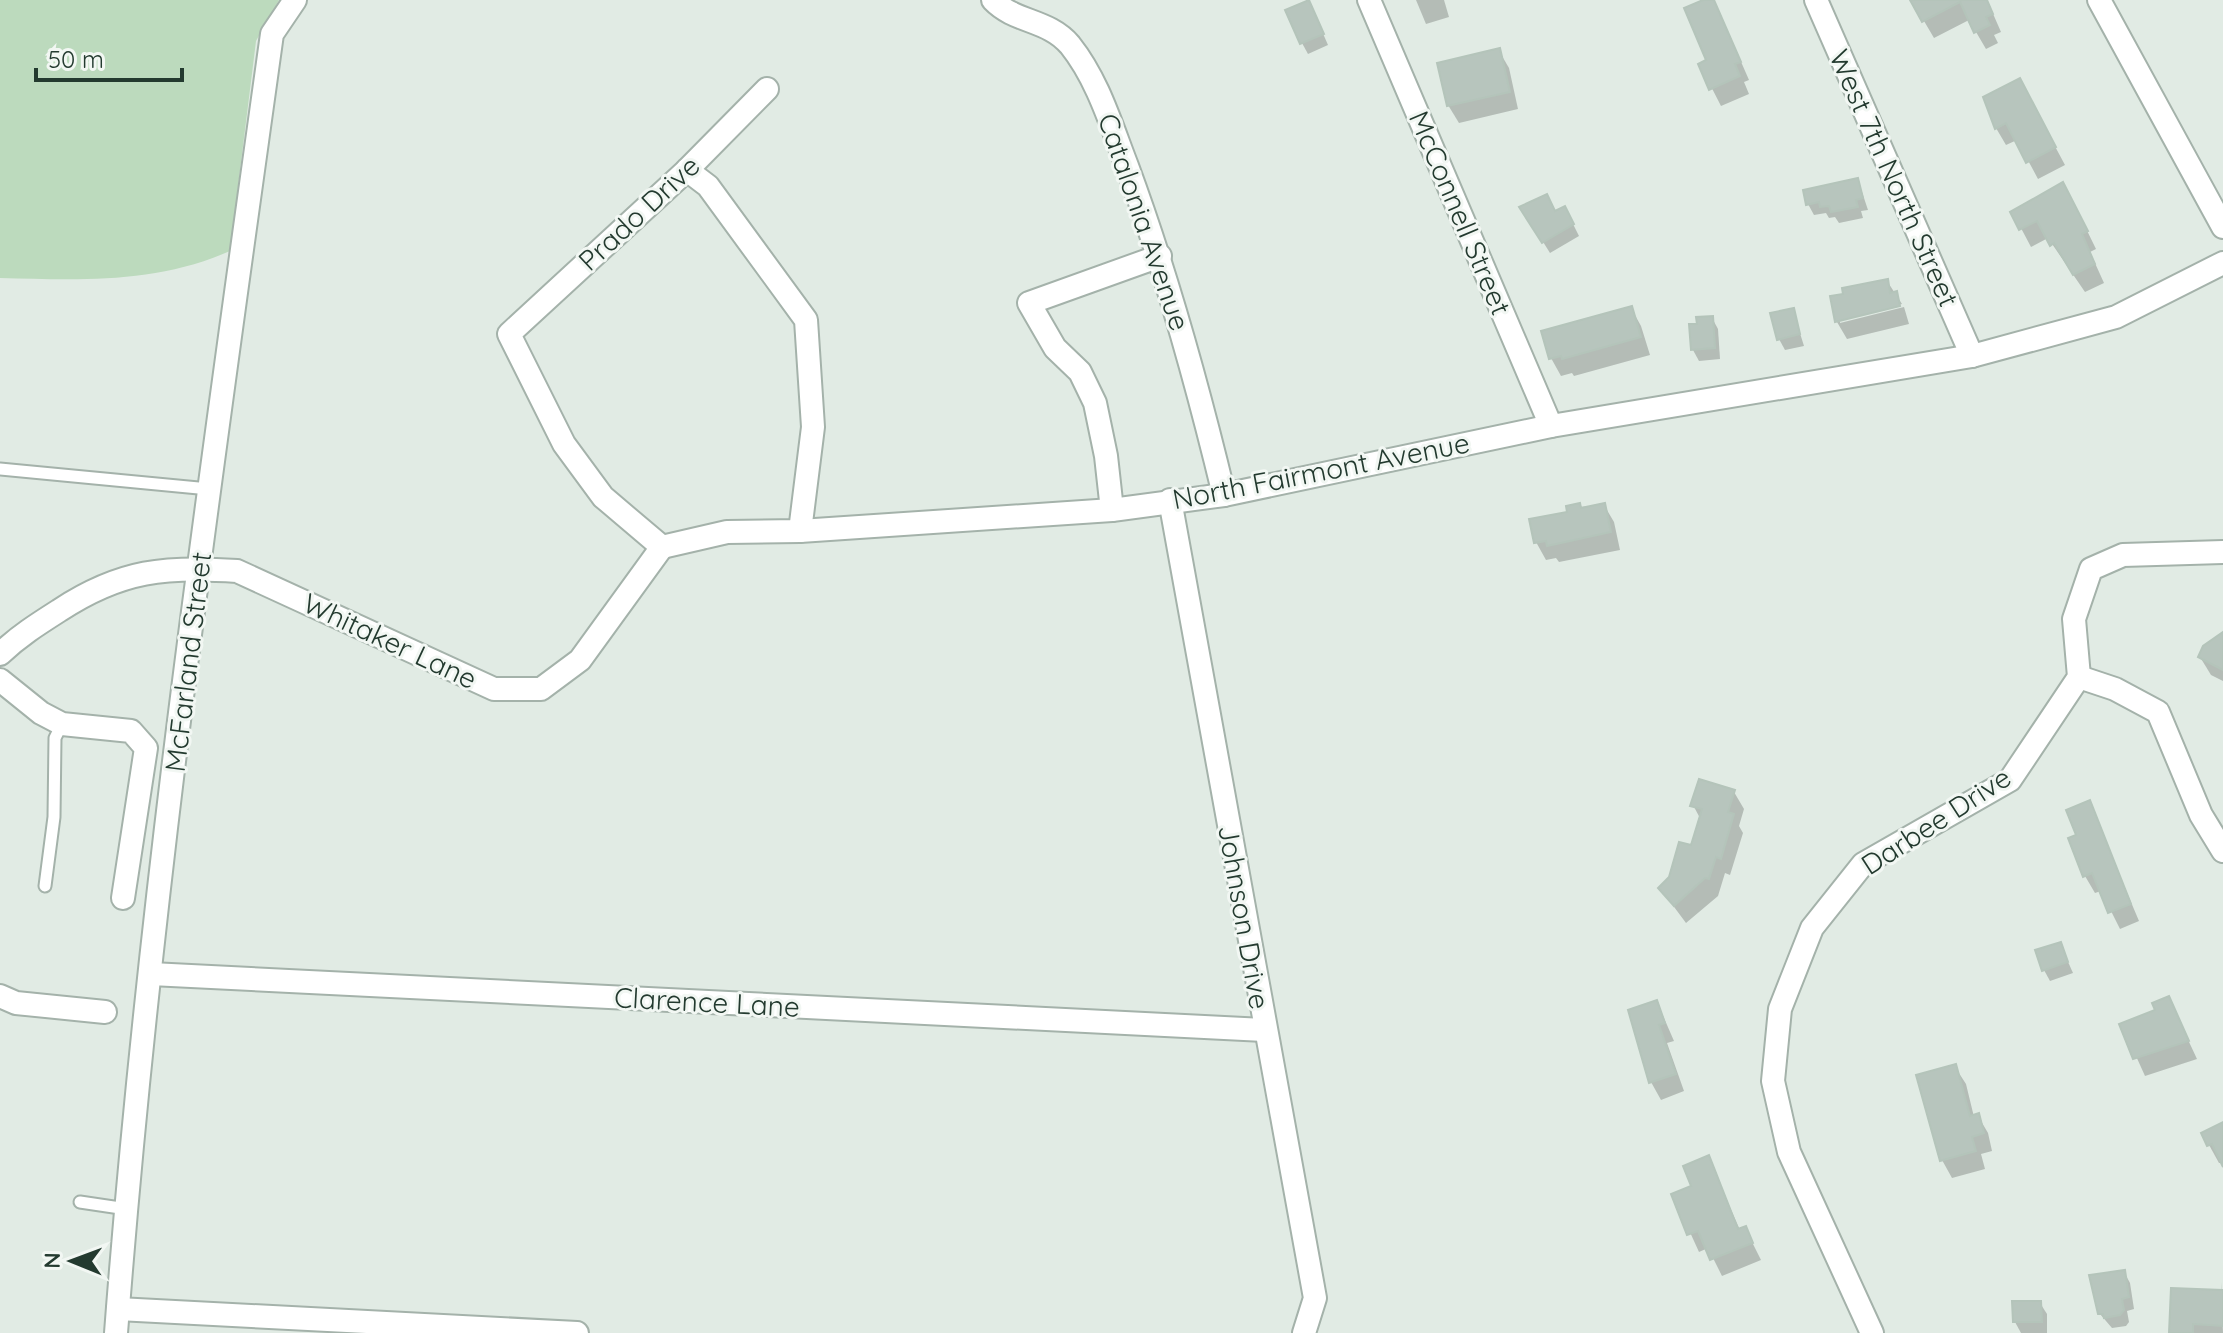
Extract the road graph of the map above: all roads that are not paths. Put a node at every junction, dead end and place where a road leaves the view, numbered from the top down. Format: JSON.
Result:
{"nodes":[{"id":1,"x":295,"y":0,"type":"edge"},
{"id":2,"x":993,"y":0,"type":"edge"},
{"id":3,"x":1369,"y":0,"type":"edge"},
{"id":4,"x":1816,"y":0,"type":"edge"},
{"id":5,"x":2099,"y":0,"type":"edge"},
{"id":6,"x":767,"y":89,"type":"dead end"},
{"id":7,"x":687,"y":170,"type":"junction"},
{"id":8,"x":2223,"y":227,"type":"edge"},
{"id":9,"x":1160,"y":256,"type":"junction"},
{"id":10,"x":2223,"y":263,"type":"edge"},
{"id":11,"x":1972,"y":356,"type":"junction"},
{"id":12,"x":1551,"y":426,"type":"junction"},
{"id":13,"x":0,"y":469,"type":"edge"},
{"id":14,"x":209,"y":489,"type":"junction"},
{"id":15,"x":1224,"y":495,"type":"junction"},
{"id":16,"x":1170,"y":500,"type":"junction"},
{"id":17,"x":1112,"y":510,"type":"junction"},
{"id":18,"x":800,"y":531,"type":"junction"},
{"id":19,"x":662,"y":547,"type":"junction"},
{"id":20,"x":2223,"y":552,"type":"edge"},
{"id":21,"x":199,"y":568,"type":"junction"},
{"id":22,"x":0,"y":654,"type":"edge"},
{"id":23,"x":2079,"y":677,"type":"junction"},
{"id":24,"x":0,"y":680,"type":"edge"},
{"id":25,"x":62,"y":724,"type":"junction"},
{"id":26,"x":2223,"y":851,"type":"edge"},
{"id":27,"x":45,"y":886,"type":"dead end"},
{"id":28,"x":123,"y":898,"type":"dead end"},
{"id":29,"x":151,"y":974,"type":"junction"},
{"id":30,"x":0,"y":996,"type":"edge"},
{"id":31,"x":105,"y":1012,"type":"dead end"},
{"id":32,"x":1264,"y":1030,"type":"junction"},
{"id":33,"x":80,"y":1202,"type":"dead end"},
{"id":34,"x":127,"y":1209,"type":"junction"},
{"id":35,"x":118,"y":1309,"type":"junction"},
{"id":36,"x":116,"y":1333,"type":"edge"},
{"id":37,"x":577,"y":1333,"type":"edge"},
{"id":38,"x":1304,"y":1333,"type":"edge"},
{"id":39,"x":1872,"y":1333,"type":"edge"}],
"edges":[{"from":1,"to":14,"type":"street","name":"McFarland Street"},
{"from":2,"to":9,"type":"street","name":"Catalonia Avenue"},
{"from":3,"to":12,"type":"street","name":"McConnell Street"},
{"from":4,"to":11,"type":"street","name":"West 7th North Street"},
{"from":5,"to":8,"type":"street"},
{"from":6,"to":7,"type":"street","name":"Prado Drive"},
{"from":7,"to":18,"type":"street"},
{"from":7,"to":19,"type":"street","name":"Prado Drive"},
{"from":9,"to":15,"type":"street","name":"Catalonia Avenue"},
{"from":9,"to":17,"type":"street"},
{"from":10,"to":11,"type":"street","name":"North Fairmont Avenue"},
{"from":11,"to":12,"type":"street","name":"North Fairmont Avenue"},
{"from":12,"to":15,"type":"street","name":"North Fairmont Avenue"},
{"from":13,"to":14,"type":"lane"},
{"from":14,"to":21,"type":"street","name":"McFarland Street"},
{"from":15,"to":16,"type":"street","name":"North Fairmont Avenue"},
{"from":16,"to":17,"type":"street","name":"North Fairmont Avenue"},
{"from":16,"to":32,"type":"street","name":"Johnson Drive"},
{"from":17,"to":18,"type":"street","name":"North Fairmont Avenue"},
{"from":18,"to":19,"type":"street","name":"North Fairmont Avenue"},
{"from":19,"to":21,"type":"street","name":"Whitaker Lane"},
{"from":20,"to":23,"type":"street"},
{"from":21,"to":22,"type":"street","name":"Whitaker Lane"},
{"from":21,"to":29,"type":"street","name":"McFarland Street"},
{"from":23,"to":26,"type":"street"},
{"from":23,"to":39,"type":"street","name":"Darbee Drive"},
{"from":24,"to":25,"type":"street"},
{"from":25,"to":27,"type":"lane"},
{"from":25,"to":28,"type":"street"},
{"from":29,"to":32,"type":"street","name":"Clarence Lane"},
{"from":29,"to":34,"type":"street","name":"McFarland Street"},
{"from":30,"to":31,"type":"street"},
{"from":32,"to":38,"type":"street","name":"Johnson Drive"},
{"from":33,"to":34,"type":"lane"},
{"from":34,"to":35,"type":"street","name":"McFarland Street"},
{"from":35,"to":36,"type":"street","name":"McFarland Street"},
{"from":35,"to":37,"type":"street"}]}
